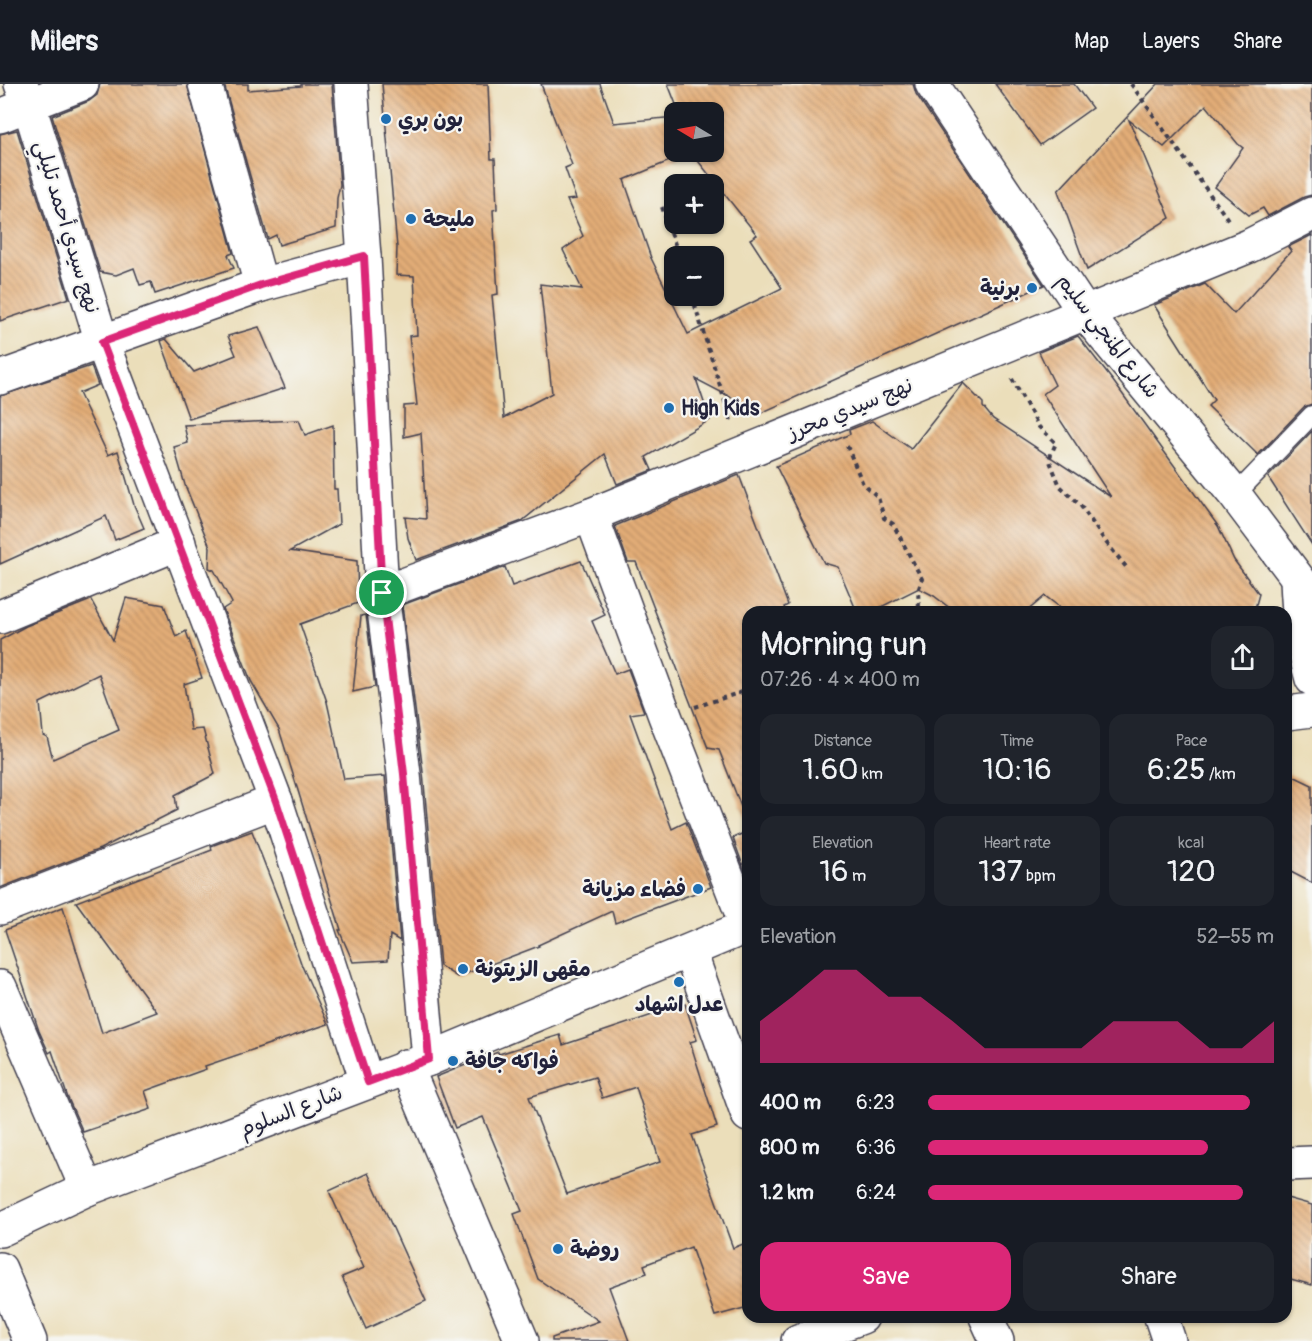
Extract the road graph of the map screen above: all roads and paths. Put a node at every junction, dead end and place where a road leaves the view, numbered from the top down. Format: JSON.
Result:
{"nodes":[{"id":1,"x":82,"y":84,"type":"edge"},
{"id":2,"x":205,"y":84,"type":"edge"},
{"id":3,"x":351,"y":84,"type":"edge"},
{"id":4,"x":932,"y":84,"type":"edge"},
{"id":5,"x":1131,"y":84,"type":"edge"},
{"id":6,"x":17,"y":102,"type":"edge"},
{"id":7,"x":662,"y":207,"type":"dead end"},
{"id":8,"x":1312,"y":214,"type":"edge"},
{"id":9,"x":676,"y":246,"type":"edge"},
{"id":10,"x":1245,"y":247,"type":"junction"},
{"id":11,"x":364,"y":256,"type":"junction"},
{"id":12,"x":261,"y":285,"type":"junction"},
{"id":13,"x":695,"y":306,"type":"edge"},
{"id":14,"x":1085,"y":313,"type":"junction"},
{"id":15,"x":102,"y":342,"type":"junction"},
{"id":16,"x":995,"y":350,"type":"junction"},
{"id":17,"x":0,"y":378,"type":"edge"},
{"id":18,"x":1312,"y":415,"type":"edge"},
{"id":19,"x":835,"y":416,"type":"junction"},
{"id":20,"x":741,"y":454,"type":"junction"},
{"id":21,"x":1235,"y":495,"type":"junction"},
{"id":22,"x":591,"y":515,"type":"junction"},
{"id":23,"x":179,"y":543,"type":"junction"},
{"id":24,"x":1128,"y":568,"type":"dead end"},
{"id":25,"x":1305,"y":588,"type":"edge"},
{"id":26,"x":382,"y":593,"type":"junction"},
{"id":27,"x":920,"y":606,"type":"edge"},
{"id":28,"x":0,"y":617,"type":"edge"},
{"id":29,"x":1312,"y":679,"type":"edge"},
{"id":30,"x":742,"y":692,"type":"edge"},
{"id":31,"x":1312,"y":710,"type":"edge"},
{"id":32,"x":1292,"y":712,"type":"edge"},
{"id":33,"x":665,"y":716,"type":"junction"},
{"id":34,"x":276,"y":801,"type":"junction"},
{"id":35,"x":0,"y":908,"type":"edge"},
{"id":36,"x":742,"y":912,"type":"edge"},
{"id":37,"x":742,"y":930,"type":"edge"},
{"id":38,"x":690,"y":952,"type":"junction"},
{"id":39,"x":0,"y":987,"type":"edge"},
{"id":40,"x":418,"y":1062,"type":"junction"},
{"id":41,"x":368,"y":1082,"type":"junction"},
{"id":42,"x":742,"y":1099,"type":"edge"},
{"id":43,"x":1312,"y":1163,"type":"edge"},
{"id":44,"x":1292,"y":1164,"type":"edge"},
{"id":45,"x":87,"y":1189,"type":"junction"},
{"id":46,"x":0,"y":1230,"type":"edge"},
{"id":47,"x":0,"y":1269,"type":"edge"},
{"id":48,"x":841,"y":1323,"type":"edge"},
{"id":49,"x":865,"y":1323,"type":"edge"},
{"id":50,"x":989,"y":1323,"type":"edge"},
{"id":51,"x":1163,"y":1323,"type":"edge"},
{"id":52,"x":815,"y":1330,"type":"edge"},
{"id":53,"x":30,"y":1341,"type":"edge"},
{"id":54,"x":522,"y":1341,"type":"edge"},
{"id":55,"x":872,"y":1341,"type":"edge"},
{"id":56,"x":997,"y":1341,"type":"edge"},
{"id":57,"x":1168,"y":1341,"type":"edge"}],
"edges":[{"from":1,"to":6,"type":"street"},
{"from":2,"to":12,"type":"street"},
{"from":3,"to":11,"type":"street"},
{"from":4,"to":14,"type":"street","name":"شارع المنجي سليم"},
{"from":5,"to":10,"type":"path"},
{"from":6,"to":15,"type":"street","name":"نهج سيدي أحمد تليلي"},
{"from":7,"to":9,"type":"path"},
{"from":8,"to":10,"type":"street","name":"نهج سيدي محرز"},
{"from":10,"to":14,"type":"street","name":"نهج سيدي محرز"},
{"from":11,"to":12,"type":"street"},
{"from":11,"to":26,"type":"street"},
{"from":12,"to":15,"type":"street"},
{"from":13,"to":20,"type":"path"},
{"from":14,"to":16,"type":"street","name":"نهج سيدي محرز"},
{"from":14,"to":21,"type":"street","name":"شارع المنجي سليم"},
{"from":15,"to":17,"type":"street"},
{"from":15,"to":23,"type":"street","name":"نهج سيدي أحمد تليلي"},
{"from":16,"to":19,"type":"street","name":"نهج سيدي محرز"},
{"from":16,"to":24,"type":"path"},
{"from":18,"to":21,"type":"lane"},
{"from":19,"to":20,"type":"street","name":"نهج سيدي محرز"},
{"from":19,"to":27,"type":"path"},
{"from":20,"to":22,"type":"street","name":"نهج سيدي محرز"},
{"from":21,"to":25,"type":"street","name":"شارع المنجي سليم"},
{"from":22,"to":26,"type":"street","name":"نهج سيدي محرز"},
{"from":22,"to":33,"type":"street"},
{"from":23,"to":28,"type":"street"},
{"from":23,"to":34,"type":"street","name":"نهج سيدي أحمد تليلي"},
{"from":25,"to":29,"type":"street"},
{"from":26,"to":40,"type":"street"},
{"from":30,"to":33,"type":"path"},
{"from":31,"to":32,"type":"street"},
{"from":33,"to":36,"type":"street"},
{"from":34,"to":35,"type":"street"},
{"from":34,"to":41,"type":"street","name":"نهج سيدي أحمد تليلي"},
{"from":37,"to":38,"type":"street","name":"شارع السلوم"},
{"from":38,"to":40,"type":"street","name":"شارع السلوم"},
{"from":38,"to":42,"type":"street"},
{"from":39,"to":45,"type":"street"},
{"from":40,"to":41,"type":"street","name":"شارع السلوم"},
{"from":40,"to":54,"type":"street"},
{"from":41,"to":45,"type":"street","name":"شارع السلوم"},
{"from":43,"to":44,"type":"street"},
{"from":45,"to":46,"type":"street","name":"شارع السلوم"},
{"from":47,"to":53,"type":"street"},
{"from":48,"to":52,"type":"street"},
{"from":49,"to":55,"type":"street"},
{"from":50,"to":56,"type":"street"},
{"from":51,"to":57,"type":"street"}]}
